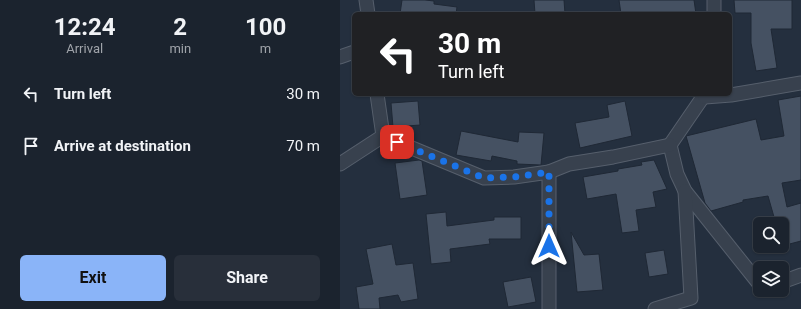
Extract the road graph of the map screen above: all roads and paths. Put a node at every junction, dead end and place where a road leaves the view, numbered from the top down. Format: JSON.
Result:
{"nodes":[{"id":1,"x":366,"y":0,"type":"edge"},
{"id":2,"x":714,"y":0,"type":"edge"},
{"id":3,"x":368,"y":12,"type":"edge"},
{"id":4,"x":714,"y":12,"type":"edge"},
{"id":5,"x":352,"y":53,"type":"edge"},
{"id":6,"x":340,"y":57,"type":"edge"},
{"id":7,"x":801,"y":83,"type":"edge"},
{"id":8,"x":732,"y":94,"type":"edge"},
{"id":9,"x":377,"y":96,"type":"edge"},
{"id":10,"x":704,"y":96,"type":"edge"},
{"id":11,"x":383,"y":136,"type":"junction"},
{"id":12,"x":670,"y":145,"type":"junction"},
{"id":13,"x":340,"y":164,"type":"edge"},
{"id":14,"x":549,"y":172,"type":"junction"},
{"id":15,"x":685,"y":191,"type":"junction"},
{"id":16,"x":801,"y":275,"type":"edge"},
{"id":17,"x":753,"y":276,"type":"edge"},
{"id":18,"x":789,"y":279,"type":"edge"},
{"id":19,"x":549,"y":309,"type":"edge"},
{"id":20,"x":655,"y":309,"type":"edge"}],
"edges":[{"from":1,"to":3,"type":"street"},
{"from":2,"to":4,"type":"street"},
{"from":5,"to":6,"type":"street"},
{"from":7,"to":8,"type":"street"},
{"from":9,"to":11,"type":"street"},
{"from":10,"to":12,"type":"street"},
{"from":11,"to":13,"type":"street"},
{"from":11,"to":14,"type":"street"},
{"from":12,"to":14,"type":"street"},
{"from":12,"to":15,"type":"street"},
{"from":14,"to":19,"type":"street"},
{"from":15,"to":17,"type":"street"},
{"from":15,"to":20,"type":"street"},
{"from":16,"to":18,"type":"street"}]}
